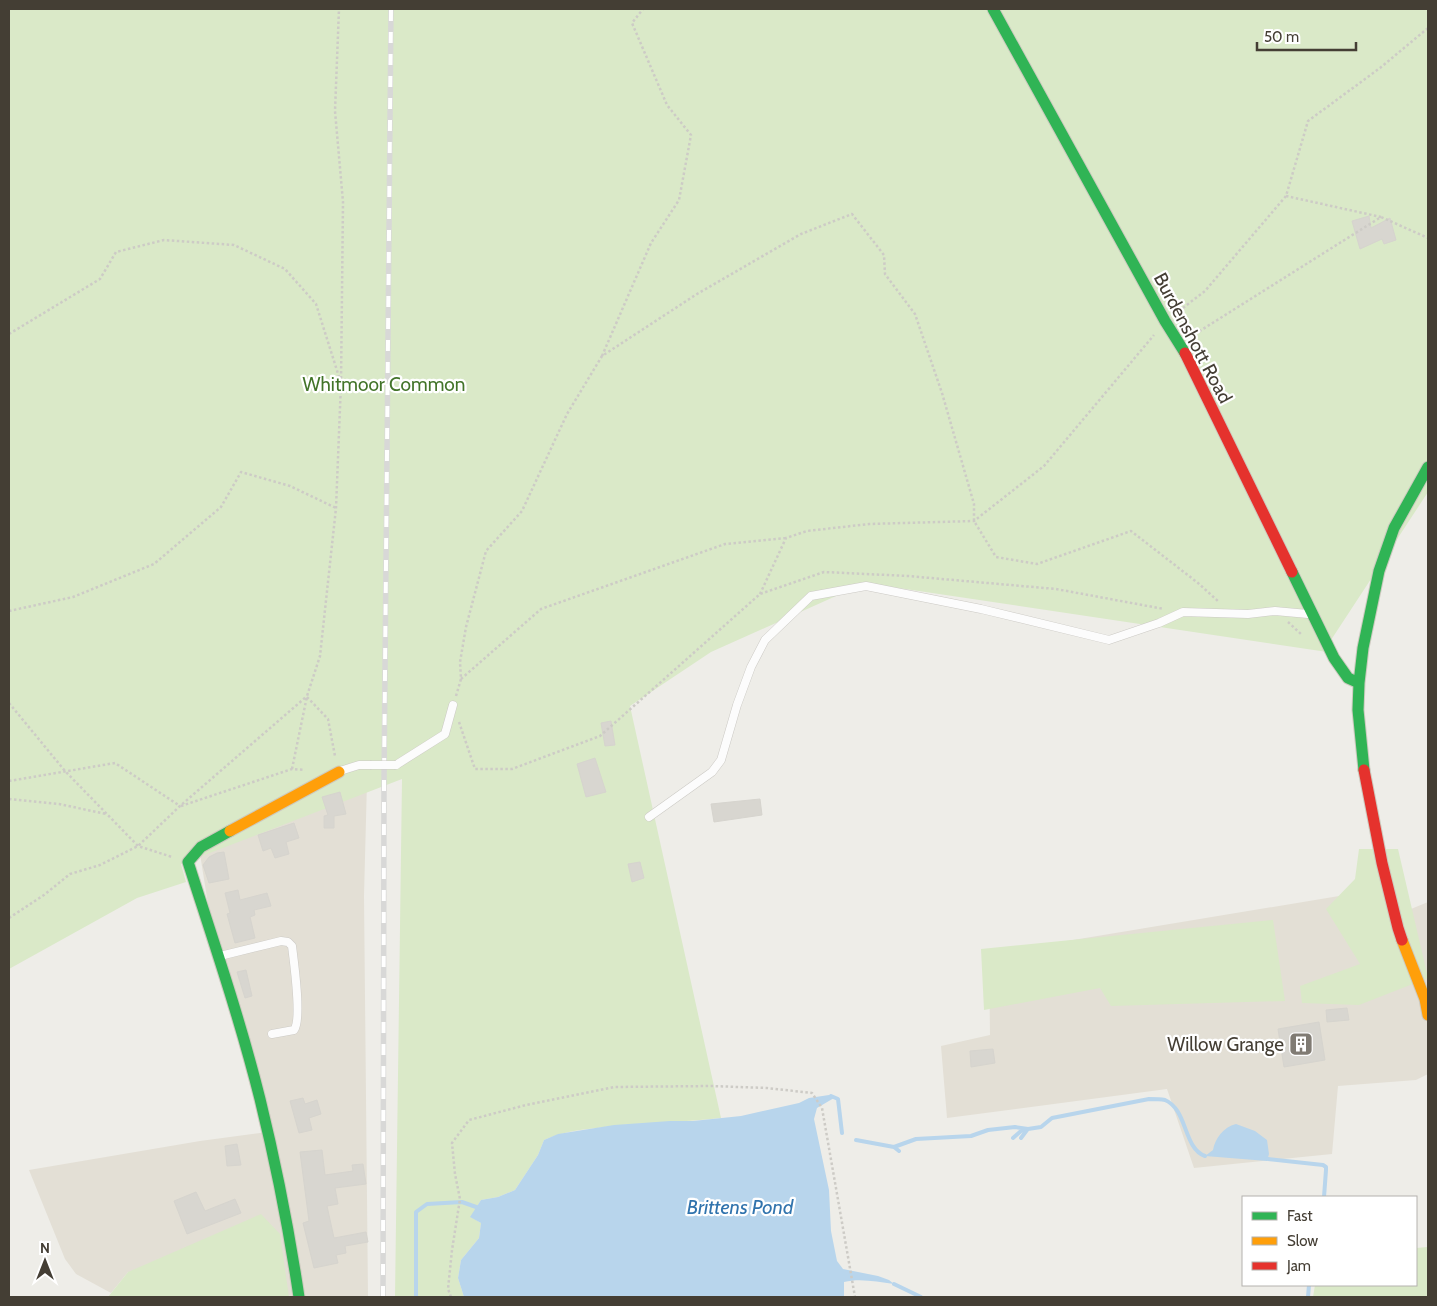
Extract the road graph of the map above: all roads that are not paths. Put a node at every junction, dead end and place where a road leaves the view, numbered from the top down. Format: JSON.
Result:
{"nodes":[{"id":1,"x":993,"y":9,"type":"edge"},
{"id":2,"x":1428,"y":467,"type":"edge"},
{"id":3,"x":1313,"y":615,"type":"junction"},
{"id":4,"x":1359,"y":683,"type":"junction"},
{"id":5,"x":453,"y":705,"type":"road end"},
{"id":6,"x":339,"y":772,"type":"joint"},
{"id":7,"x":649,"y":817,"type":"dead end"},
{"id":8,"x":218,"y":957,"type":"junction"},
{"id":9,"x":1426,"y":1001,"type":"edge"},
{"id":10,"x":1428,"y":1016,"type":"edge"},
{"id":11,"x":272,"y":1034,"type":"dead end"},
{"id":12,"x":299,"y":1297,"type":"edge"}],
"edges":[{"from":1,"to":3,"type":"street","name":"Burdenshott Road"},
{"from":2,"to":4,"type":"street"},
{"from":3,"to":4,"type":"street","name":"Burdenshott Road"},
{"from":3,"to":7,"type":"lane"},
{"from":4,"to":9,"type":"street"},
{"from":5,"to":6,"type":"lane","bridge":true},
{"from":6,"to":8,"type":"street"},
{"from":8,"to":11,"type":"lane"},
{"from":8,"to":12,"type":"street"},
{"from":9,"to":10,"type":"street"}]}
